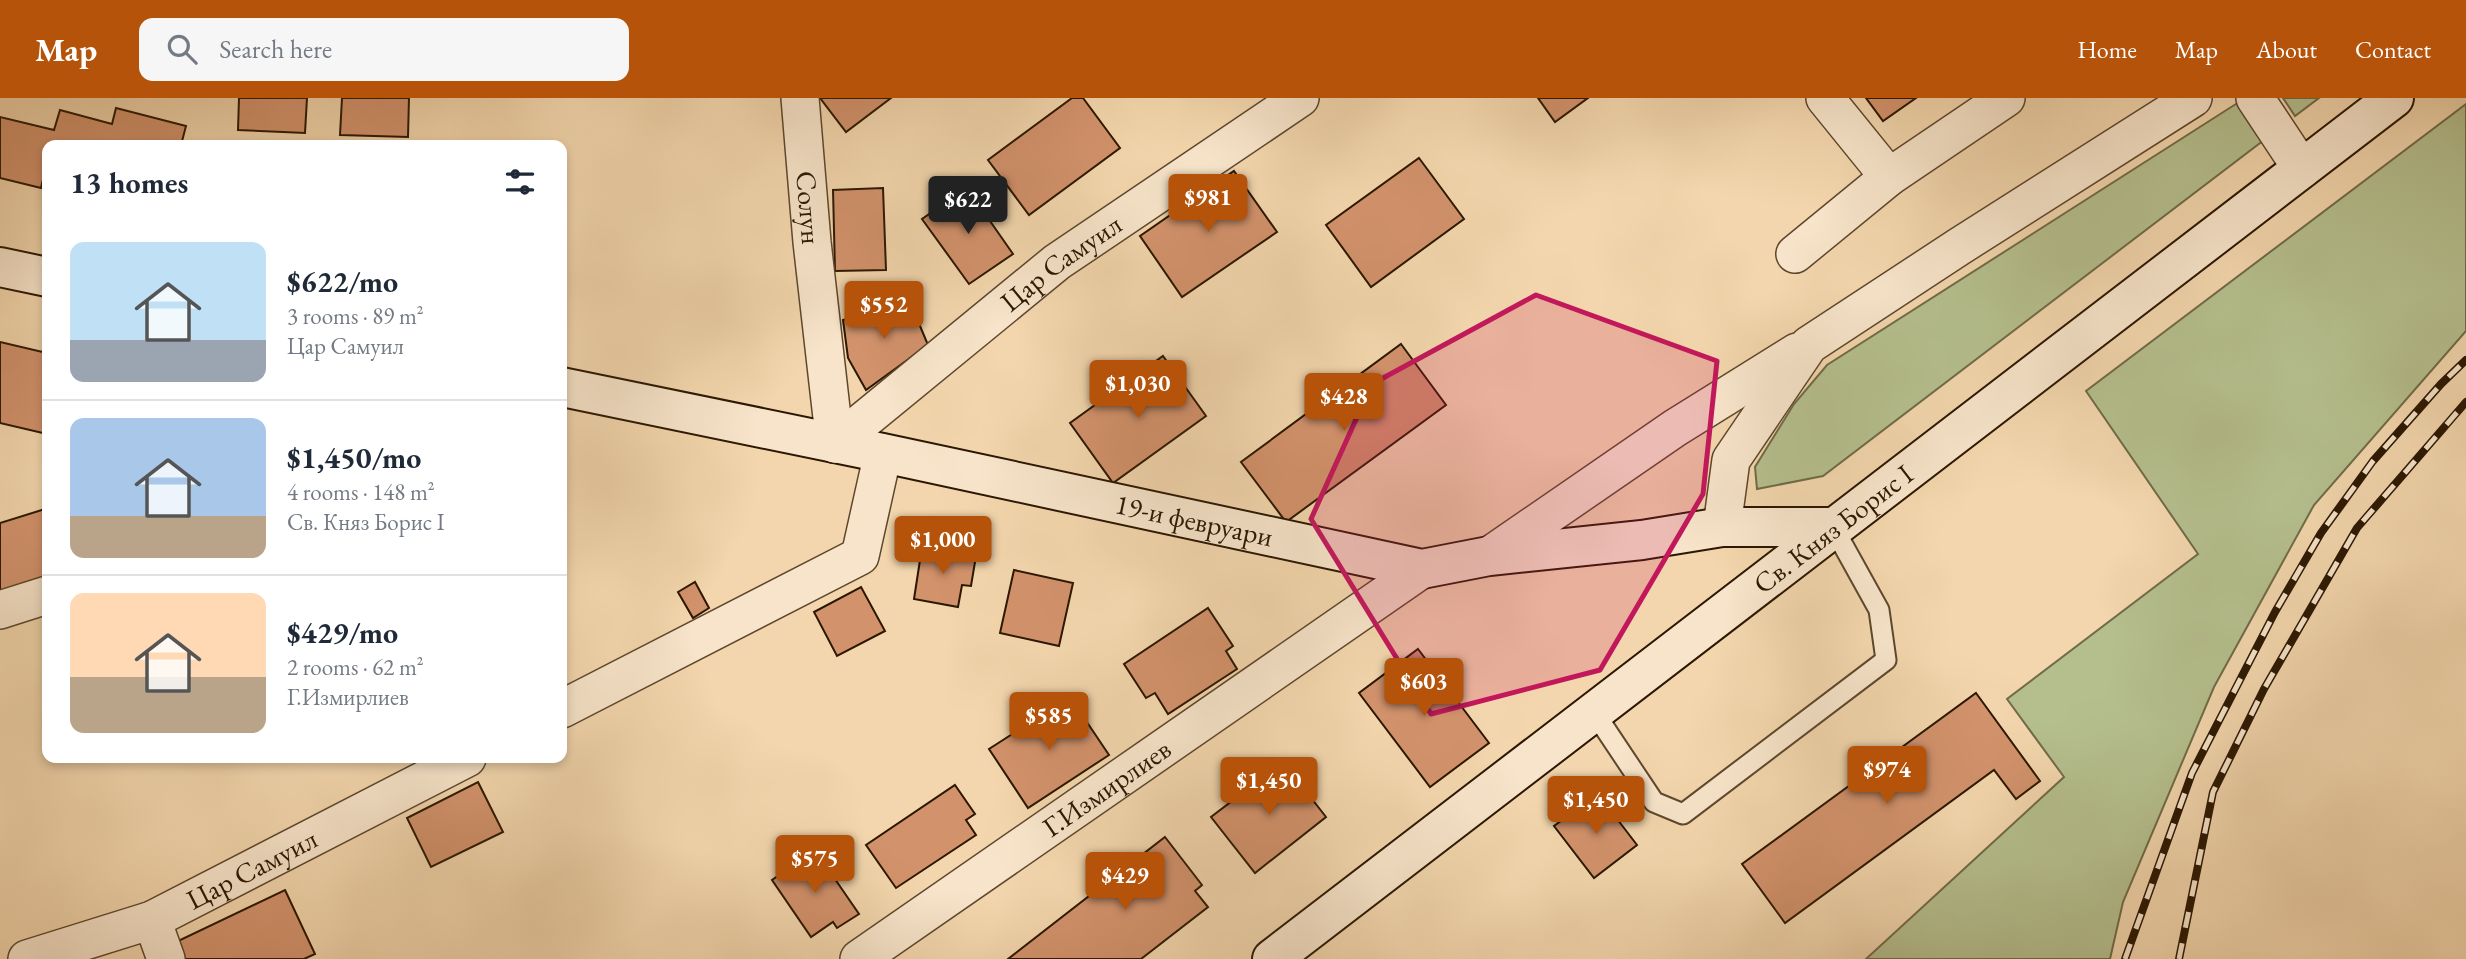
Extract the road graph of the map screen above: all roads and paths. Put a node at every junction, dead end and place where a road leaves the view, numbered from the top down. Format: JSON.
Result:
{"nodes":[{"id":1,"x":800,"y":98,"type":"edge"},
{"id":2,"x":1300,"y":98,"type":"edge"},
{"id":3,"x":1825,"y":98,"type":"edge"},
{"id":4,"x":2006,"y":98,"type":"edge"},
{"id":5,"x":2193,"y":98,"type":"edge"},
{"id":6,"x":2255,"y":98,"type":"edge"},
{"id":7,"x":2394,"y":98,"type":"edge"},
{"id":8,"x":2302,"y":169,"type":"junction"},
{"id":9,"x":1889,"y":177,"type":"junction"},
{"id":10,"x":1795,"y":254,"type":"dead end"},
{"id":11,"x":0,"y":267,"type":"edge"},
{"id":12,"x":42,"y":276,"type":"edge"},
{"id":13,"x":1809,"y":345,"type":"junction"},
{"id":14,"x":567,"y":388,"type":"edge"},
{"id":15,"x":835,"y":444,"type":"junction"},
{"id":16,"x":883,"y":453,"type":"junction"},
{"id":17,"x":1722,"y":527,"type":"junction"},
{"id":18,"x":1833,"y":527,"type":"junction"},
{"id":19,"x":1489,"y":556,"type":"junction"},
{"id":20,"x":1422,"y":569,"type":"junction"},
{"id":21,"x":42,"y":597,"type":"edge"},
{"id":22,"x":0,"y":610,"type":"edge"},
{"id":23,"x":567,"y":706,"type":"edge"},
{"id":24,"x":1594,"y":712,"type":"junction"},
{"id":25,"x":457,"y":763,"type":"edge"},
{"id":26,"x":152,"y":920,"type":"junction"},
{"id":27,"x":27,"y":959,"type":"edge"},
{"id":28,"x":166,"y":959,"type":"edge"},
{"id":29,"x":859,"y":959,"type":"edge"},
{"id":30,"x":1272,"y":959,"type":"edge"}],
"edges":[{"from":1,"to":15,"type":"street","name":"Солун"},
{"from":2,"to":15,"type":"street","name":"Цар Самуил"},
{"from":3,"to":9,"type":"street"},
{"from":4,"to":9,"type":"street"},
{"from":5,"to":13,"type":"street"},
{"from":6,"to":8,"type":"street"},
{"from":7,"to":8,"type":"street","name":"Св. Княз Борис I"},
{"from":8,"to":18,"type":"street","name":"Св. Княз Борис I"},
{"from":9,"to":10,"type":"street"},
{"from":11,"to":12,"type":"street"},
{"from":13,"to":17,"type":"street"},
{"from":13,"to":19,"type":"street"},
{"from":14,"to":15,"type":"street","name":"19-и февруари"},
{"from":15,"to":16,"type":"street","name":"19-и февруари"},
{"from":16,"to":20,"type":"street","name":"19-и февруари"},
{"from":16,"to":23,"type":"street"},
{"from":17,"to":18,"type":"street","name":"19-и февруари"},
{"from":17,"to":19,"type":"street","name":"19-и февруари"},
{"from":18,"to":24,"type":"street","name":"Св. Княз Борис I"},
{"from":18,"to":24,"type":"lane"},
{"from":19,"to":20,"type":"street","name":"19-и февруари"},
{"from":20,"to":29,"type":"street","name":"Г.Измирлиев"},
{"from":21,"to":22,"type":"street"},
{"from":24,"to":30,"type":"street","name":"Св. Княз Борис I"},
{"from":25,"to":26,"type":"street","name":"Цар Самуил"},
{"from":26,"to":27,"type":"street","name":"Цар Самуил"},
{"from":26,"to":28,"type":"street"}]}
